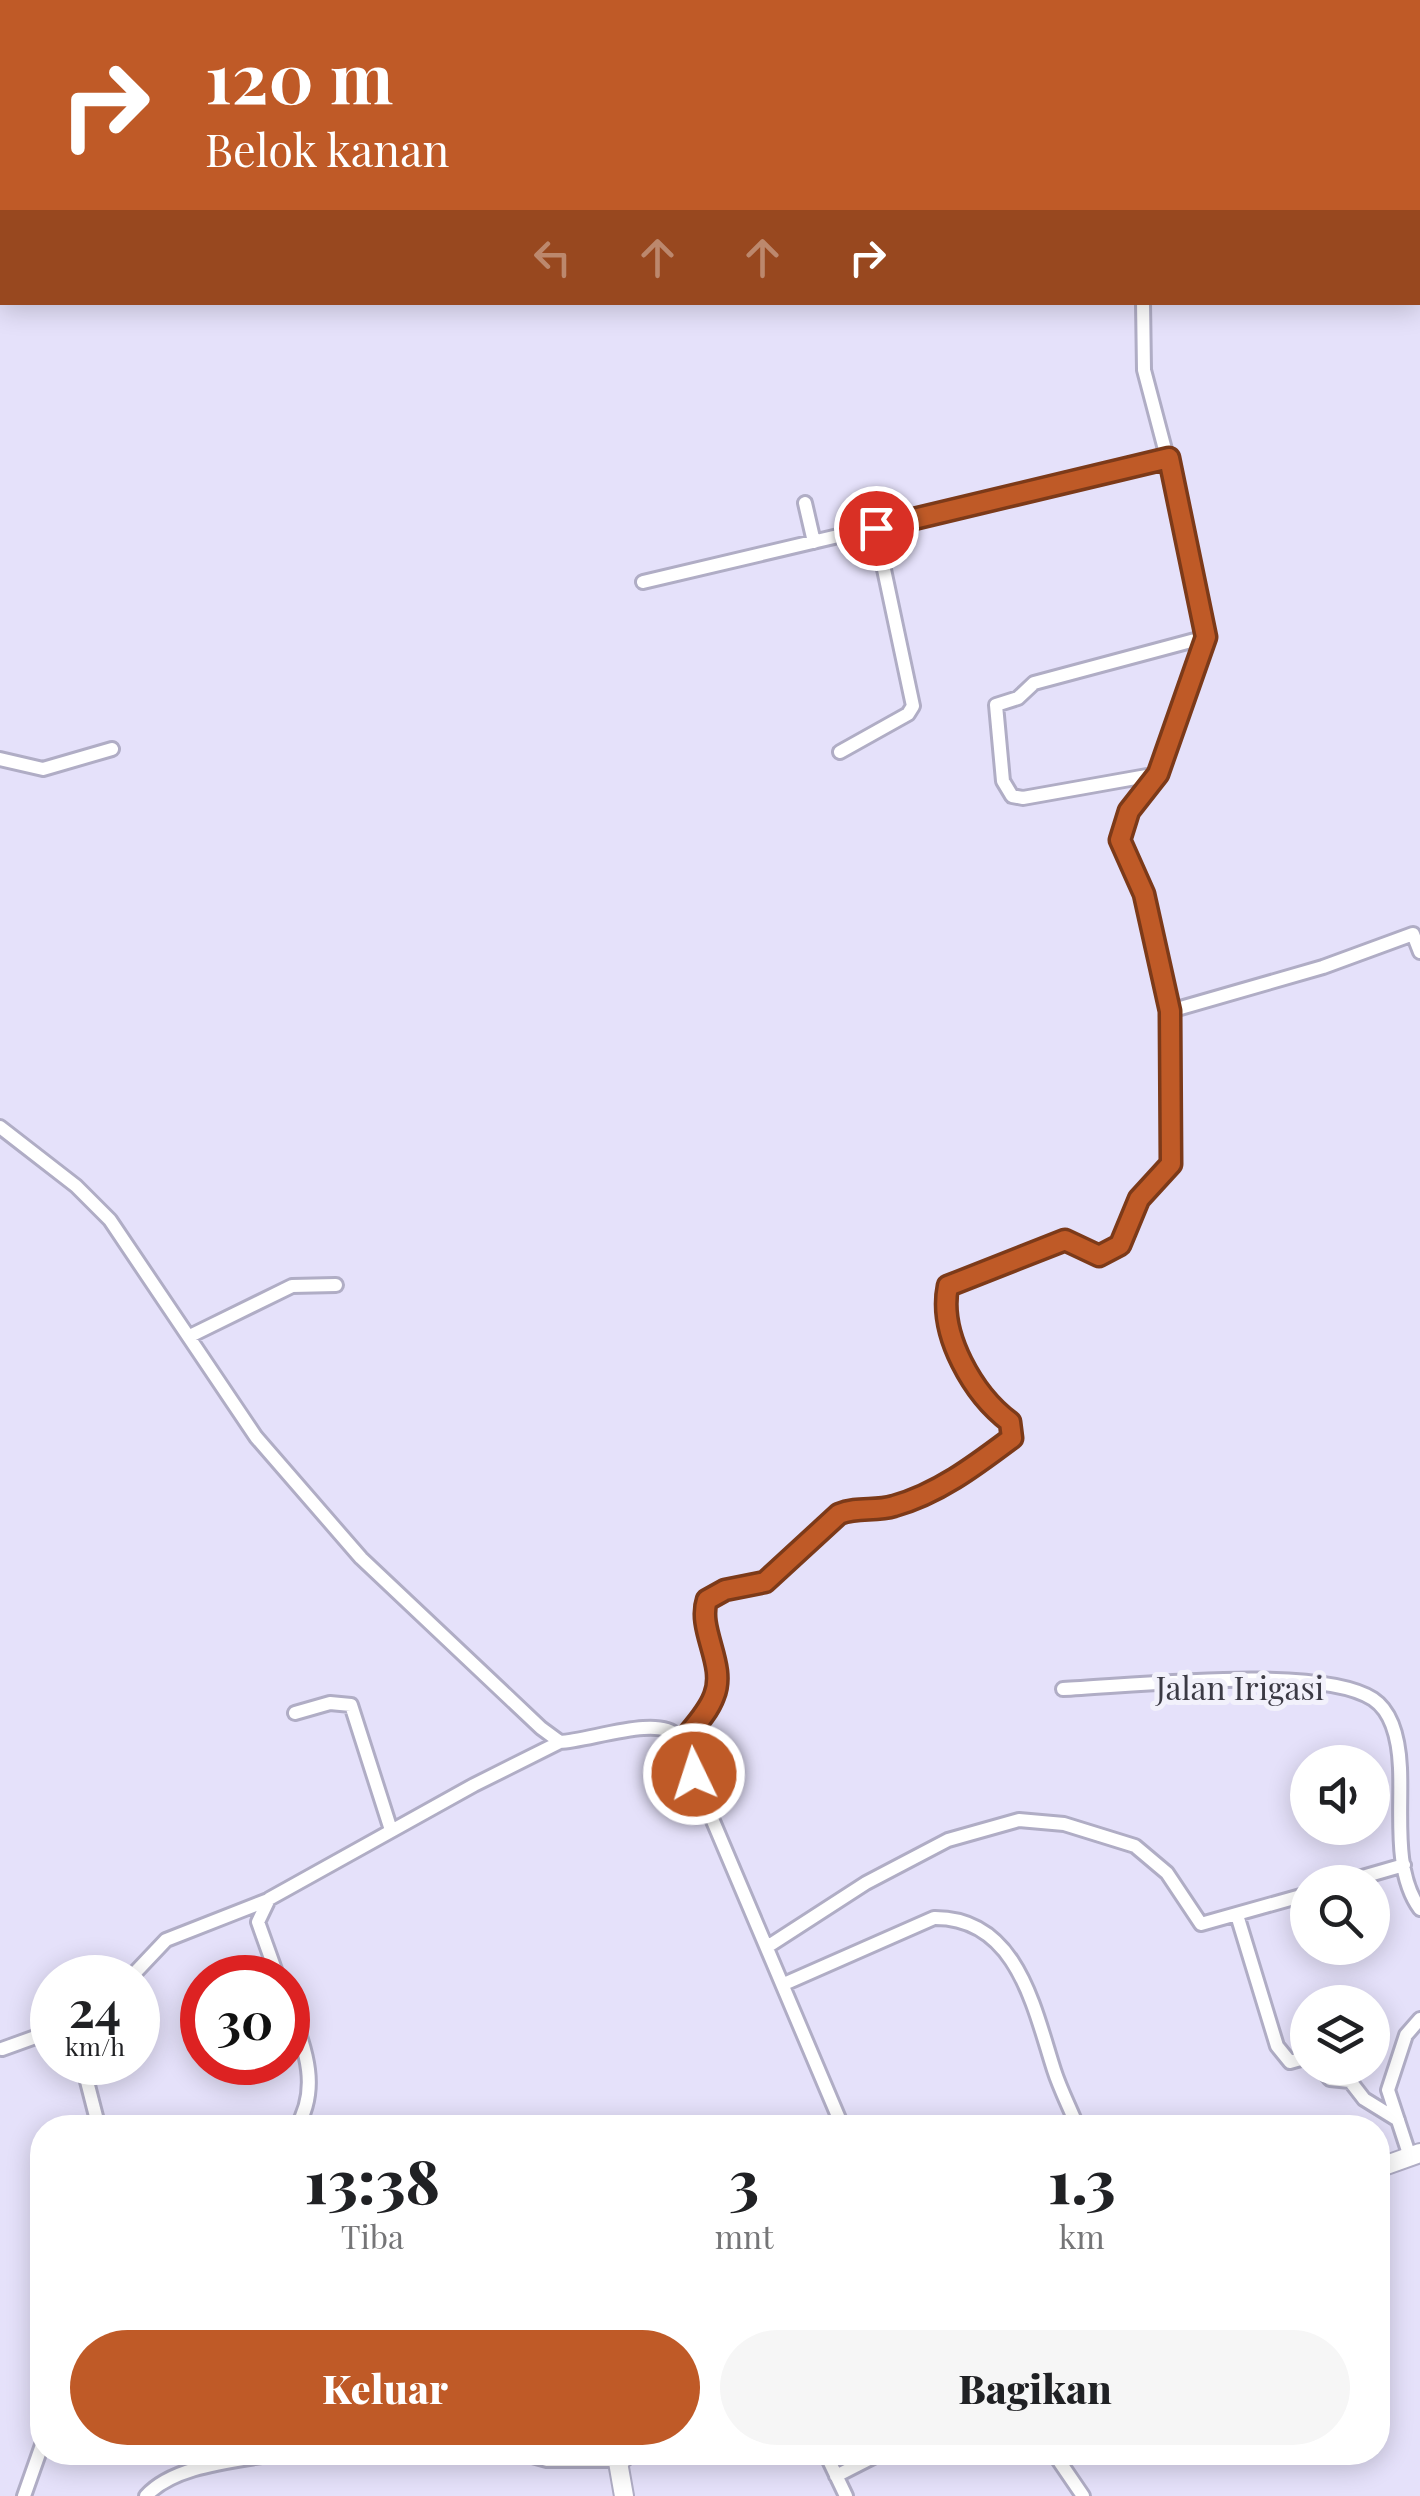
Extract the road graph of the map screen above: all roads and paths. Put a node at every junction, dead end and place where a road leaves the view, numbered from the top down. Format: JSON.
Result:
{"nodes":[{"id":1,"x":1143,"y":305,"type":"edge"},
{"id":2,"x":1169,"y":458,"type":"junction"},
{"id":3,"x":805,"y":503,"type":"dead end"},
{"id":4,"x":876,"y":528,"type":"junction"},
{"id":5,"x":814,"y":542,"type":"junction"},
{"id":6,"x":642,"y":582,"type":"dead end"},
{"id":7,"x":1206,"y":637,"type":"junction"},
{"id":8,"x":112,"y":749,"type":"dead end"},
{"id":9,"x":840,"y":752,"type":"dead end"},
{"id":10,"x":0,"y":759,"type":"edge"},
{"id":11,"x":1158,"y":774,"type":"junction"},
{"id":12,"x":1416,"y":932,"type":"edge"},
{"id":13,"x":1420,"y":952,"type":"edge"},
{"id":14,"x":1170,"y":1011,"type":"junction"},
{"id":15,"x":0,"y":1127,"type":"edge"},
{"id":16,"x":336,"y":1284,"type":"dead end"},
{"id":17,"x":190,"y":1336,"type":"junction"},
{"id":18,"x":1063,"y":1690,"type":"dead end"},
{"id":19,"x":295,"y":1713,"type":"dead end"},
{"id":20,"x":560,"y":1742,"type":"junction"},
{"id":21,"x":681,"y":1743,"type":"junction"},
{"id":22,"x":391,"y":1830,"type":"junction"},
{"id":23,"x":1404,"y":1865,"type":"junction"},
{"id":24,"x":1390,"y":1869,"type":"edge"},
{"id":25,"x":269,"y":1899,"type":"junction"},
{"id":26,"x":1290,"y":1899,"type":"edge"},
{"id":27,"x":1420,"y":1909,"type":"edge"},
{"id":28,"x":1237,"y":1915,"type":"junction"},
{"id":29,"x":767,"y":1946,"type":"junction"},
{"id":30,"x":152,"y":1955,"type":"edge"},
{"id":31,"x":270,"y":1955,"type":"edge"},
{"id":32,"x":784,"y":1984,"type":"junction"},
{"id":33,"x":1420,"y":2019,"type":"edge"},
{"id":34,"x":30,"y":2038,"type":"edge"},
{"id":35,"x":2,"y":2049,"type":"edge"},
{"id":36,"x":1290,"y":2062,"type":"edge"},
{"id":37,"x":88,"y":2085,"type":"edge"},
{"id":38,"x":309,"y":2085,"type":"edge"},
{"id":39,"x":1353,"y":2085,"type":"edge"},
{"id":40,"x":96,"y":2115,"type":"edge"},
{"id":41,"x":302,"y":2115,"type":"edge"},
{"id":42,"x":837,"y":2115,"type":"edge"},
{"id":43,"x":1073,"y":2115,"type":"edge"},
{"id":44,"x":1390,"y":2115,"type":"edge"},
{"id":45,"x":1390,"y":2115,"type":"edge"},
{"id":46,"x":1398,"y":2120,"type":"junction"},
{"id":47,"x":1415,"y":2155,"type":"edge"},
{"id":48,"x":1390,"y":2164,"type":"edge"},
{"id":49,"x":35,"y":2465,"type":"edge"},
{"id":50,"x":223,"y":2465,"type":"edge"},
{"id":51,"x":625,"y":2465,"type":"edge"},
{"id":52,"x":831,"y":2465,"type":"edge"},
{"id":53,"x":858,"y":2465,"type":"edge"},
{"id":54,"x":1062,"y":2465,"type":"edge"},
{"id":55,"x":836,"y":2476,"type":"junction"},
{"id":56,"x":24,"y":2496,"type":"edge"},
{"id":57,"x":146,"y":2496,"type":"edge"},
{"id":58,"x":624,"y":2496,"type":"edge"},
{"id":59,"x":846,"y":2496,"type":"edge"},
{"id":60,"x":1083,"y":2496,"type":"edge"}],
"edges":[{"from":1,"to":2,"type":"street"},
{"from":2,"to":4,"type":"street"},
{"from":2,"to":7,"type":"street"},
{"from":3,"to":5,"type":"street"},
{"from":4,"to":5,"type":"street"},
{"from":4,"to":9,"type":"street"},
{"from":5,"to":6,"type":"street"},
{"from":7,"to":11,"type":"street"},
{"from":7,"to":11,"type":"street"},
{"from":8,"to":10,"type":"street"},
{"from":11,"to":14,"type":"street"},
{"from":12,"to":13,"type":"street"},
{"from":12,"to":14,"type":"street"},
{"from":14,"to":21,"type":"street"},
{"from":15,"to":17,"type":"street"},
{"from":16,"to":17,"type":"street"},
{"from":17,"to":20,"type":"street"},
{"from":18,"to":23,"type":"street","name":"Jalan Irigasi"},
{"from":19,"to":22,"type":"street"},
{"from":20,"to":21,"type":"street"},
{"from":20,"to":22,"type":"street"},
{"from":21,"to":29,"type":"street"},
{"from":22,"to":25,"type":"street"},
{"from":23,"to":24,"type":"street"},
{"from":23,"to":27,"type":"street","name":"Jalan Irigasi"},
{"from":25,"to":30,"type":"street"},
{"from":25,"to":31,"type":"street"},
{"from":26,"to":28,"type":"street"},
{"from":28,"to":29,"type":"street"},
{"from":28,"to":36,"type":"street"},
{"from":29,"to":32,"type":"street"},
{"from":32,"to":42,"type":"street"},
{"from":32,"to":43,"type":"street"},
{"from":33,"to":46,"type":"street"},
{"from":34,"to":35,"type":"street"},
{"from":37,"to":40,"type":"street"},
{"from":38,"to":41,"type":"street"},
{"from":39,"to":45,"type":"street"},
{"from":44,"to":46,"type":"street"},
{"from":46,"to":47,"type":"street"},
{"from":47,"to":48,"type":"street"},
{"from":49,"to":56,"type":"street"},
{"from":50,"to":57,"type":"street"},
{"from":51,"to":58,"type":"street"},
{"from":52,"to":55,"type":"street"},
{"from":53,"to":55,"type":"street"},
{"from":54,"to":60,"type":"street"},
{"from":55,"to":59,"type":"street"}]}
